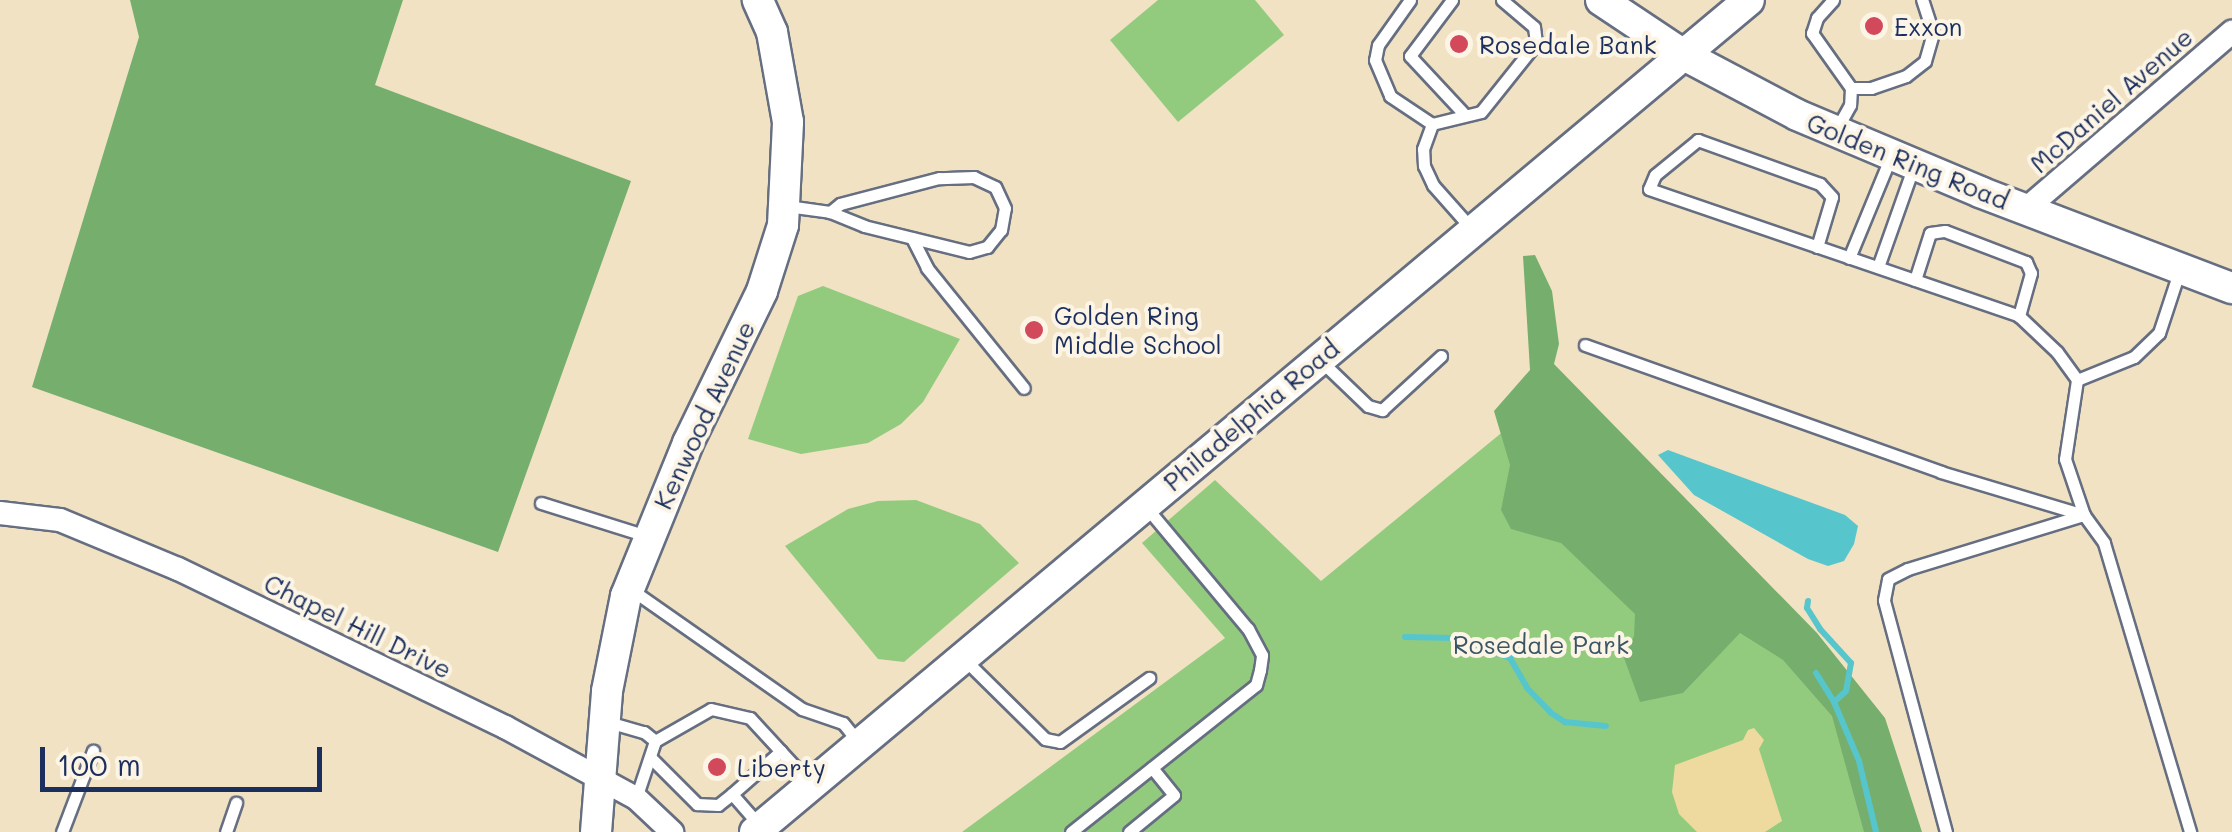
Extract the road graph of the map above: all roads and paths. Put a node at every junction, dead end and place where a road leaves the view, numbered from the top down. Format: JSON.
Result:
{"nodes":[{"id":1,"x":1410,"y":0,"type":"edge"},
{"id":2,"x":1452,"y":0,"type":"edge"},
{"id":3,"x":1502,"y":0,"type":"edge"},
{"id":4,"x":1601,"y":0,"type":"edge"},
{"id":5,"x":1749,"y":0,"type":"edge"},
{"id":6,"x":1833,"y":0,"type":"edge"},
{"id":7,"x":1922,"y":0,"type":"edge"},
{"id":8,"x":764,"y":3,"type":"edge"},
{"id":9,"x":2232,"y":32,"type":"edge"},
{"id":10,"x":1682,"y":54,"type":"junction"},
{"id":11,"x":1851,"y":88,"type":"junction"},
{"id":12,"x":1465,"y":116,"type":"junction"},
{"id":13,"x":1432,"y":124,"type":"junction"},
{"id":14,"x":1835,"y":132,"type":"junction"},
{"id":15,"x":1902,"y":160,"type":"junction"},
{"id":16,"x":787,"y":206,"type":"junction"},
{"id":17,"x":2026,"y":209,"type":"junction"},
{"id":18,"x":830,"y":212,"type":"junction"},
{"id":19,"x":1471,"y":228,"type":"junction"},
{"id":20,"x":912,"y":238,"type":"junction"},
{"id":21,"x":1817,"y":246,"type":"junction"},
{"id":22,"x":1849,"y":258,"type":"junction"},
{"id":23,"x":1878,"y":268,"type":"junction"},
{"id":24,"x":2180,"y":268,"type":"junction"},
{"id":25,"x":1914,"y":280,"type":"junction"},
{"id":26,"x":2232,"y":288,"type":"edge"},
{"id":27,"x":2020,"y":316,"type":"junction"},
{"id":28,"x":1585,"y":344,"type":"dead end"},
{"id":29,"x":1441,"y":356,"type":"dead end"},
{"id":30,"x":1318,"y":358,"type":"junction"},
{"id":31,"x":2076,"y":380,"type":"junction"},
{"id":32,"x":1024,"y":388,"type":"dead end"},
{"id":33,"x":542,"y":503,"type":"dead end"},
{"id":34,"x":1144,"y":506,"type":"junction"},
{"id":35,"x":0,"y":513,"type":"edge"},
{"id":36,"x":2084,"y":514,"type":"junction"},
{"id":37,"x":648,"y":536,"type":"junction"},
{"id":38,"x":629,"y":587,"type":"junction"},
{"id":39,"x":964,"y":658,"type":"junction"},
{"id":40,"x":1149,"y":678,"type":"dead end"},
{"id":41,"x":604,"y":721,"type":"junction"},
{"id":42,"x":655,"y":741,"type":"junction"},
{"id":43,"x":860,"y":745,"type":"junction"},
{"id":44,"x":93,"y":751,"type":"dead end"},
{"id":45,"x":781,"y":751,"type":"junction"},
{"id":46,"x":652,"y":759,"type":"junction"},
{"id":47,"x":1152,"y":768,"type":"junction"},
{"id":48,"x":598,"y":778,"type":"junction"},
{"id":49,"x":812,"y":785,"type":"junction"},
{"id":50,"x":732,"y":794,"type":"junction"},
{"id":51,"x":636,"y":798,"type":"junction"},
{"id":52,"x":236,"y":803,"type":"dead end"},
{"id":53,"x":758,"y":830,"type":"edge"},
{"id":54,"x":62,"y":832,"type":"edge"},
{"id":55,"x":226,"y":832,"type":"edge"},
{"id":56,"x":596,"y":832,"type":"edge"},
{"id":57,"x":672,"y":832,"type":"edge"},
{"id":58,"x":1071,"y":832,"type":"edge"},
{"id":59,"x":1130,"y":832,"type":"edge"},
{"id":60,"x":1946,"y":832,"type":"edge"},
{"id":61,"x":2190,"y":832,"type":"edge"}],
"edges":[{"from":1,"to":13,"type":"lane"},
{"from":2,"to":12,"type":"lane"},
{"from":3,"to":12,"type":"lane"},
{"from":4,"to":10,"type":"street","name":"Golden Ring Road"},
{"from":5,"to":10,"type":"street","name":"Philadelphia Road"},
{"from":6,"to":11,"type":"lane"},
{"from":7,"to":11,"type":"lane"},
{"from":8,"to":16,"type":"street","name":"Kenwood Avenue"},
{"from":9,"to":17,"type":"street","name":"McDaniel Avenue"},
{"from":10,"to":14,"type":"street","name":"Golden Ring Road"},
{"from":10,"to":19,"type":"street","name":"Philadelphia Road"},
{"from":11,"to":14,"type":"lane"},
{"from":12,"to":13,"type":"lane"},
{"from":13,"to":19,"type":"lane"},
{"from":14,"to":15,"type":"street","name":"Golden Ring Road"},
{"from":15,"to":17,"type":"street","name":"Golden Ring Road"},
{"from":15,"to":22,"type":"lane"},
{"from":15,"to":23,"type":"lane"},
{"from":16,"to":18,"type":"lane"},
{"from":16,"to":37,"type":"street","name":"Kenwood Avenue"},
{"from":17,"to":24,"type":"street","name":"Golden Ring Road"},
{"from":18,"to":20,"type":"lane"},
{"from":18,"to":20,"type":"lane"},
{"from":19,"to":30,"type":"street","name":"Philadelphia Road"},
{"from":20,"to":32,"type":"lane"},
{"from":21,"to":21,"type":"lane"},
{"from":21,"to":22,"type":"lane"},
{"from":22,"to":23,"type":"lane"},
{"from":23,"to":25,"type":"lane"},
{"from":24,"to":26,"type":"street","name":"Golden Ring Road"},
{"from":24,"to":31,"type":"lane"},
{"from":25,"to":27,"type":"lane"},
{"from":25,"to":27,"type":"lane"},
{"from":27,"to":31,"type":"lane"},
{"from":28,"to":36,"type":"lane"},
{"from":29,"to":30,"type":"lane"},
{"from":30,"to":34,"type":"street","name":"Philadelphia Road"},
{"from":31,"to":36,"type":"lane"},
{"from":33,"to":37,"type":"lane"},
{"from":34,"to":39,"type":"street","name":"Philadelphia Road"},
{"from":34,"to":47,"type":"lane"},
{"from":35,"to":48,"type":"street","name":"Chapel Hill Drive"},
{"from":36,"to":60,"type":"lane"},
{"from":36,"to":61,"type":"lane"},
{"from":37,"to":38,"type":"street","name":"Kenwood Avenue"},
{"from":38,"to":41,"type":"street","name":"Kenwood Avenue"},
{"from":38,"to":43,"type":"lane"},
{"from":39,"to":40,"type":"lane"},
{"from":39,"to":43,"type":"street","name":"Philadelphia Road"},
{"from":41,"to":42,"type":"lane"},
{"from":41,"to":48,"type":"street","name":"Kenwood Avenue"},
{"from":42,"to":45,"type":"lane"},
{"from":42,"to":46,"type":"lane"},
{"from":43,"to":49,"type":"street","name":"Philadelphia Road"},
{"from":44,"to":54,"type":"lane"},
{"from":45,"to":49,"type":"lane"},
{"from":45,"to":50,"type":"lane"},
{"from":46,"to":50,"type":"lane"},
{"from":46,"to":51,"type":"lane"},
{"from":47,"to":58,"type":"lane"},
{"from":47,"to":59,"type":"lane"},
{"from":48,"to":51,"type":"street","name":"Chapel Hill Drive"},
{"from":48,"to":56,"type":"street","name":"Kenwood Avenue"},
{"from":49,"to":53,"type":"street","name":"Philadelphia Road"},
{"from":50,"to":53,"type":"lane"},
{"from":51,"to":57,"type":"street","name":"Chapel Hill Drive"},
{"from":52,"to":55,"type":"lane"}]}
